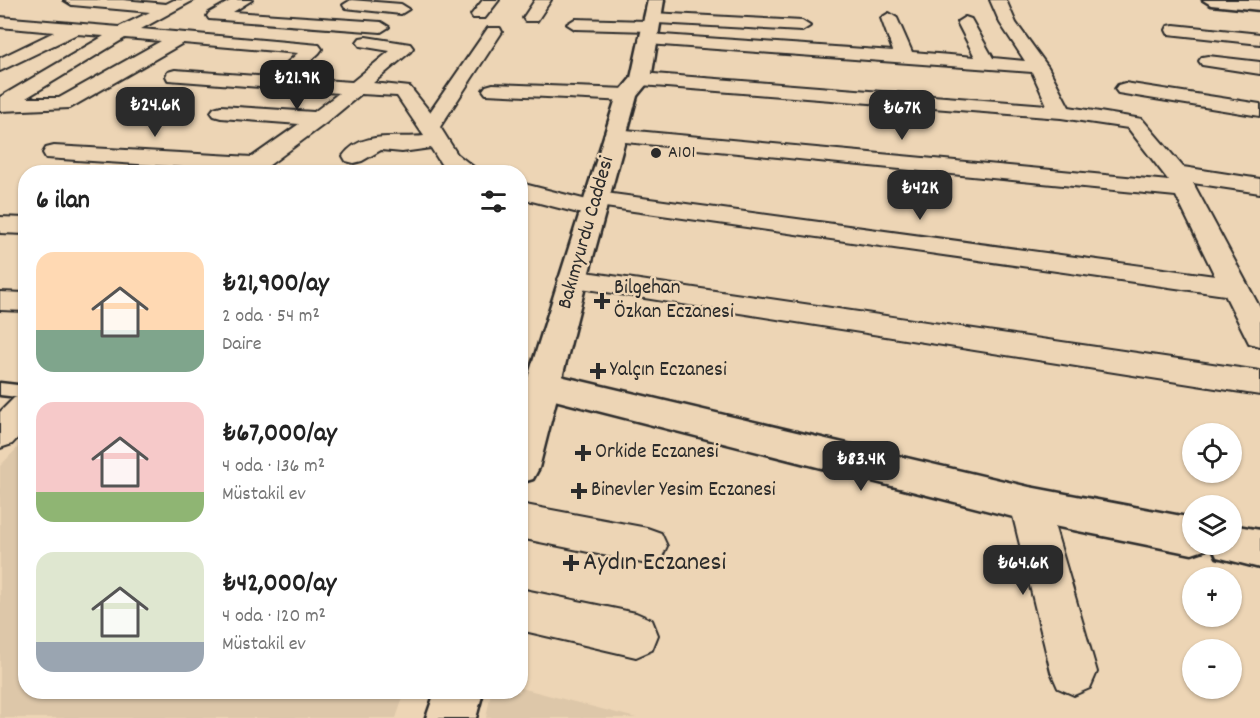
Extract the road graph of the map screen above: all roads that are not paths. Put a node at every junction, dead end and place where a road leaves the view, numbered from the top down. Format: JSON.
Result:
{"nodes":[{"id":1,"x":73,"y":0,"type":"edge"},
{"id":2,"x":186,"y":0,"type":"edge"},
{"id":3,"x":244,"y":0,"type":"edge"},
{"id":4,"x":491,"y":0,"type":"edge"},
{"id":5,"x":543,"y":0,"type":"edge"},
{"id":6,"x":999,"y":0,"type":"edge"},
{"id":7,"x":1211,"y":0,"type":"edge"},
{"id":8,"x":124,"y":2,"type":"edge"},
{"id":9,"x":333,"y":4,"type":"dead end"},
{"id":10,"x":405,"y":4,"type":"edge"},
{"id":11,"x":1260,"y":5,"type":"edge"},
{"id":12,"x":169,"y":9,"type":"junction"},
{"id":13,"x":480,"y":15,"type":"dead end"},
{"id":14,"x":531,"y":18,"type":"dead end"},
{"id":15,"x":889,"y":18,"type":"dead end"},
{"id":16,"x":652,"y":21,"type":"edge"},
{"id":17,"x":0,"y":22,"type":"edge"},
{"id":18,"x":964,"y":22,"type":"dead end"},
{"id":19,"x":17,"y":23,"type":"junction"},
{"id":20,"x":575,"y":24,"type":"dead end"},
{"id":21,"x":802,"y":26,"type":"dead end"},
{"id":22,"x":381,"y":27,"type":"junction"},
{"id":23,"x":74,"y":29,"type":"junction"},
{"id":24,"x":1174,"y":30,"type":"dead end"},
{"id":25,"x":0,"y":32,"type":"edge"},
{"id":26,"x":494,"y":32,"type":"dead end"},
{"id":27,"x":121,"y":33,"type":"junction"},
{"id":28,"x":179,"y":38,"type":"junction"},
{"id":29,"x":1260,"y":39,"type":"edge"},
{"id":30,"x":905,"y":58,"type":"junction"},
{"id":31,"x":1208,"y":61,"type":"dead end"},
{"id":32,"x":987,"y":63,"type":"junction"},
{"id":33,"x":0,"y":65,"type":"edge"},
{"id":34,"x":1039,"y":66,"type":"junction"},
{"id":35,"x":1260,"y":68,"type":"edge"},
{"id":36,"x":174,"y":76,"type":"dead end"},
{"id":37,"x":276,"y":82,"type":"junction"},
{"id":38,"x":634,"y":87,"type":"junction"},
{"id":39,"x":357,"y":88,"type":"junction"},
{"id":40,"x":1125,"y":89,"type":"dead end"},
{"id":41,"x":493,"y":90,"type":"dead end"},
{"id":42,"x":1,"y":104,"type":"edge"},
{"id":43,"x":1260,"y":110,"type":"edge"},
{"id":44,"x":221,"y":112,"type":"dead end"},
{"id":45,"x":1061,"y":112,"type":"junction"},
{"id":46,"x":320,"y":119,"type":"junction"},
{"id":47,"x":433,"y":134,"type":"junction"},
{"id":48,"x":615,"y":135,"type":"junction"},
{"id":49,"x":54,"y":153,"type":"dead end"},
{"id":50,"x":354,"y":156,"type":"dead end"},
{"id":51,"x":211,"y":165,"type":"edge"},
{"id":52,"x":254,"y":165,"type":"edge"},
{"id":53,"x":455,"y":165,"type":"edge"},
{"id":54,"x":1180,"y":181,"type":"junction"},
{"id":55,"x":1260,"y":186,"type":"edge"},
{"id":56,"x":528,"y":192,"type":"edge"},
{"id":57,"x":596,"y":205,"type":"junction"},
{"id":58,"x":0,"y":225,"type":"edge"},
{"id":59,"x":18,"y":226,"type":"edge"},
{"id":60,"x":572,"y":279,"type":"junction"},
{"id":61,"x":0,"y":301,"type":"edge"},
{"id":62,"x":1247,"y":301,"type":"edge"},
{"id":63,"x":18,"y":302,"type":"edge"},
{"id":64,"x":1260,"y":336,"type":"edge"},
{"id":65,"x":1260,"y":383,"type":"edge"},
{"id":66,"x":543,"y":385,"type":"junction"},
{"id":67,"x":0,"y":389,"type":"edge"},
{"id":68,"x":18,"y":391,"type":"edge"},
{"id":69,"x":18,"y":415,"type":"edge"},
{"id":70,"x":0,"y":434,"type":"edge"},
{"id":71,"x":528,"y":439,"type":"edge"},
{"id":72,"x":1029,"y":504,"type":"junction"},
{"id":73,"x":528,"y":523,"type":"edge"},
{"id":74,"x":1182,"y":534,"type":"edge"},
{"id":75,"x":647,"y":546,"type":"dead end"},
{"id":76,"x":1242,"y":546,"type":"edge"},
{"id":77,"x":1260,"y":549,"type":"edge"},
{"id":78,"x":528,"y":611,"type":"edge"},
{"id":79,"x":636,"y":635,"type":"dead end"},
{"id":80,"x":1074,"y":672,"type":"dead end"},
{"id":81,"x":457,"y":699,"type":"edge"},
{"id":82,"x":451,"y":718,"type":"edge"}],
"edges":[{"from":1,"to":8,"type":"street"},
{"from":1,"to":19,"type":"street"},
{"from":2,"to":12,"type":"street"},
{"from":3,"to":22,"type":"street"},
{"from":4,"to":13,"type":"street"},
{"from":5,"to":14,"type":"street"},
{"from":6,"to":34,"type":"street"},
{"from":7,"to":11,"type":"main road"},
{"from":8,"to":12,"type":"street"},
{"from":9,"to":10,"type":"street"},
{"from":10,"to":22,"type":"street"},
{"from":12,"to":27,"type":"street"},
{"from":15,"to":30,"type":"street"},
{"from":16,"to":20,"type":"street"},
{"from":16,"to":21,"type":"street"},
{"from":16,"to":30,"type":"street"},
{"from":16,"to":38,"type":"main road","name":"Bakımyurdu Caddesi"},
{"from":17,"to":19,"type":"street"},
{"from":18,"to":32,"type":"street"},
{"from":19,"to":23,"type":"street"},
{"from":19,"to":25,"type":"street"},
{"from":22,"to":39,"type":"street"},
{"from":23,"to":27,"type":"street"},
{"from":23,"to":33,"type":"street"},
{"from":24,"to":29,"type":"street"},
{"from":26,"to":47,"type":"street"},
{"from":27,"to":28,"type":"street"},
{"from":27,"to":42,"type":"street"},
{"from":28,"to":37,"type":"street"},
{"from":28,"to":42,"type":"street"},
{"from":30,"to":32,"type":"street"},
{"from":31,"to":35,"type":"street"},
{"from":32,"to":34,"type":"street"},
{"from":34,"to":45,"type":"street"},
{"from":36,"to":37,"type":"street"},
{"from":37,"to":39,"type":"street"},
{"from":38,"to":41,"type":"street"},
{"from":38,"to":45,"type":"street"},
{"from":38,"to":48,"type":"main road","name":"Bakımyurdu Caddesi"},
{"from":39,"to":46,"type":"street"},
{"from":39,"to":47,"type":"street"},
{"from":40,"to":43,"type":"street"},
{"from":44,"to":46,"type":"street"},
{"from":45,"to":54,"type":"street"},
{"from":46,"to":52,"type":"street"},
{"from":47,"to":50,"type":"street"},
{"from":47,"to":53,"type":"street"},
{"from":48,"to":54,"type":"street"},
{"from":48,"to":57,"type":"main road","name":"Bakımyurdu Caddesi"},
{"from":49,"to":51,"type":"street"},
{"from":54,"to":55,"type":"street"},
{"from":54,"to":62,"type":"street"},
{"from":56,"to":57,"type":"street"},
{"from":57,"to":60,"type":"main road","name":"Bakımyurdu Caddesi"},
{"from":57,"to":62,"type":"street"},
{"from":58,"to":59,"type":"street"},
{"from":60,"to":65,"type":"street"},
{"from":60,"to":66,"type":"main road","name":"Bakımyurdu Caddesi"},
{"from":61,"to":63,"type":"street"},
{"from":62,"to":64,"type":"street"},
{"from":66,"to":71,"type":"main road","name":"Bakımyurdu Caddesi"},
{"from":66,"to":72,"type":"main road"},
{"from":67,"to":68,"type":"lane"},
{"from":69,"to":70,"type":"street"},
{"from":72,"to":74,"type":"main road"},
{"from":72,"to":80,"type":"street"},
{"from":73,"to":75,"type":"street"},
{"from":76,"to":77,"type":"main road"},
{"from":78,"to":79,"type":"street"},
{"from":81,"to":82,"type":"main road"}]}
